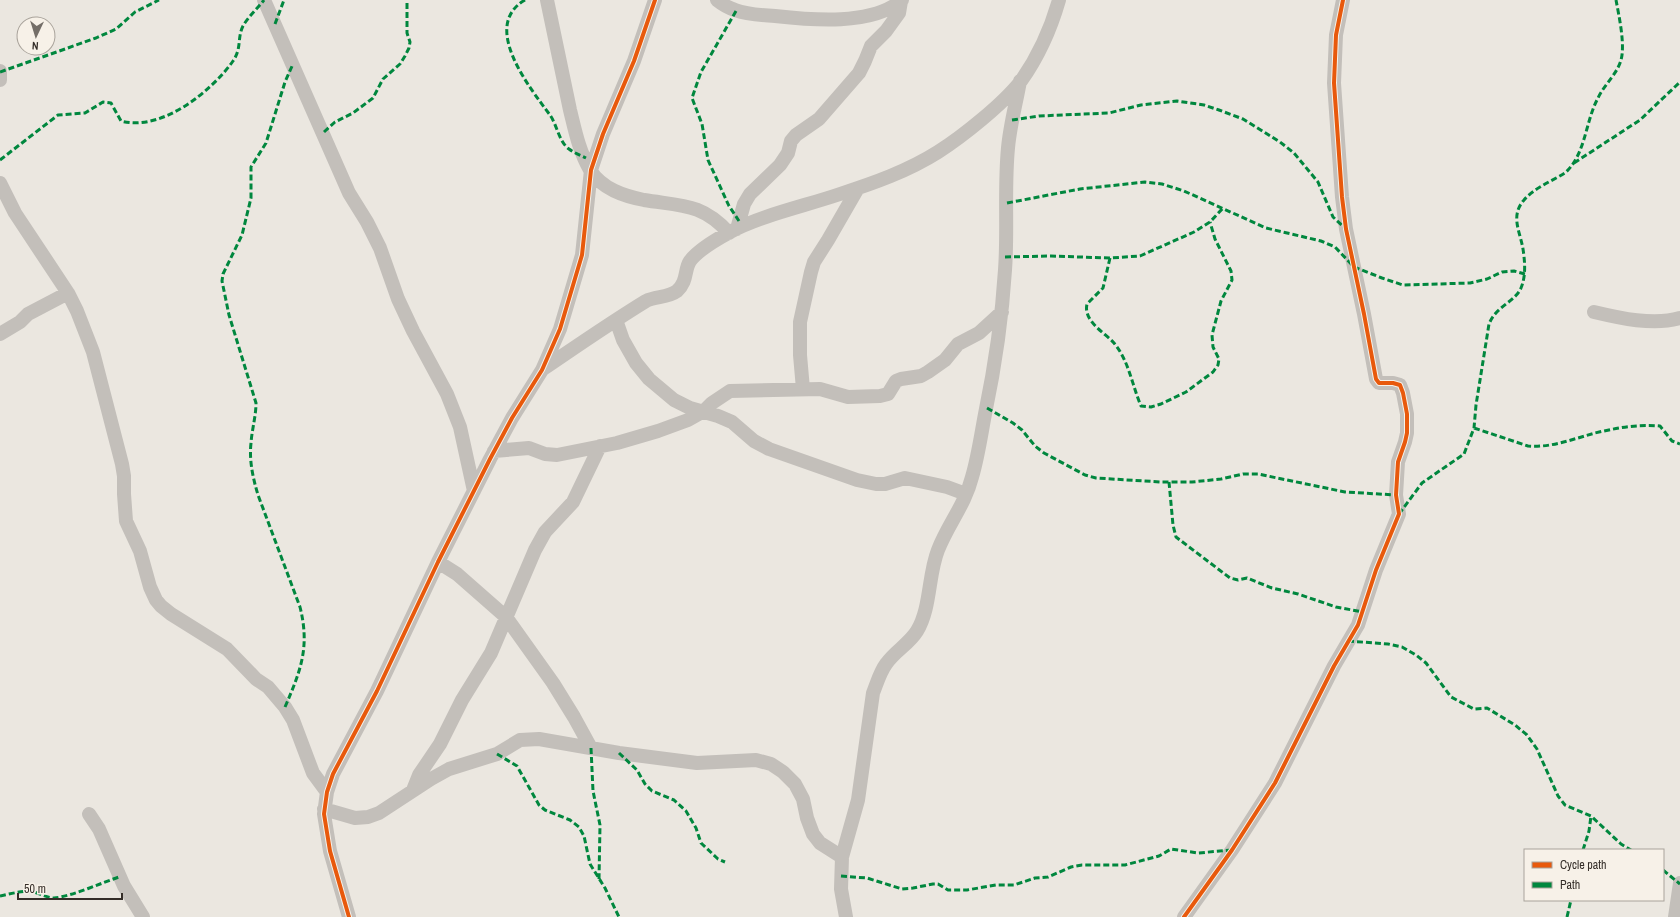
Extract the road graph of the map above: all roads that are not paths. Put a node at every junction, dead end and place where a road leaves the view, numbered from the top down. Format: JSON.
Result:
{"nodes":[{"id":1,"x":264,"y":0,"type":"edge"},
{"id":2,"x":547,"y":0,"type":"edge"},
{"id":3,"x":655,"y":0,"type":"edge"},
{"id":4,"x":717,"y":0,"type":"edge"},
{"id":5,"x":901,"y":0,"type":"edge"},
{"id":6,"x":1059,"y":0,"type":"edge"},
{"id":7,"x":1343,"y":0,"type":"edge"},
{"id":8,"x":0,"y":71,"type":"edge"},
{"id":9,"x":0,"y":80,"type":"edge"},
{"id":10,"x":1020,"y":81,"type":"junction"},
{"id":11,"x":591,"y":170,"type":"junction"},
{"id":12,"x":0,"y":183,"type":"edge"},
{"id":13,"x":858,"y":188,"type":"junction"},
{"id":14,"x":733,"y":231,"type":"junction"},
{"id":15,"x":68,"y":293,"type":"junction"},
{"id":16,"x":1002,"y":312,"type":"junction"},
{"id":17,"x":1594,"y":312,"type":"dead end"},
{"id":18,"x":616,"y":320,"type":"junction"},
{"id":19,"x":1680,"y":320,"type":"edge"},
{"id":20,"x":0,"y":334,"type":"edge"},
{"id":21,"x":542,"y":370,"type":"junction"},
{"id":22,"x":803,"y":390,"type":"junction"},
{"id":23,"x":704,"y":411,"type":"junction"},
{"id":24,"x":600,"y":446,"type":"junction"},
{"id":25,"x":494,"y":451,"type":"junction"},
{"id":26,"x":474,"y":491,"type":"junction"},
{"id":27,"x":966,"y":494,"type":"junction"},
{"id":28,"x":438,"y":562,"type":"junction"},
{"id":29,"x":506,"y":617,"type":"junction"},
{"id":30,"x":591,"y":748,"type":"junction"},
{"id":31,"x":413,"y":790,"type":"junction"},
{"id":32,"x":327,"y":792,"type":"junction"},
{"id":33,"x":324,"y":809,"type":"junction"},
{"id":34,"x":89,"y":814,"type":"dead end"},
{"id":35,"x":842,"y":857,"type":"junction"},
{"id":36,"x":1680,"y":883,"type":"edge"},
{"id":37,"x":143,"y":917,"type":"edge"},
{"id":38,"x":349,"y":917,"type":"edge"},
{"id":39,"x":846,"y":917,"type":"edge"},
{"id":40,"x":1184,"y":917,"type":"edge"},
{"id":41,"x":1675,"y":917,"type":"edge"}],
"edges":[{"from":1,"to":26,"type":"street"},
{"from":2,"to":11,"type":"street"},
{"from":3,"to":11,"type":"street"},
{"from":4,"to":5,"type":"street"},
{"from":5,"to":14,"type":"street"},
{"from":6,"to":10,"type":"street"},
{"from":7,"to":40,"type":"street"},
{"from":8,"to":9,"type":"street"},
{"from":10,"to":13,"type":"street"},
{"from":10,"to":16,"type":"street"},
{"from":11,"to":14,"type":"street"},
{"from":11,"to":21,"type":"street"},
{"from":12,"to":15,"type":"street"},
{"from":13,"to":14,"type":"street"},
{"from":13,"to":22,"type":"street"},
{"from":14,"to":18,"type":"street"},
{"from":15,"to":20,"type":"street"},
{"from":15,"to":32,"type":"street"},
{"from":16,"to":22,"type":"street"},
{"from":16,"to":27,"type":"street"},
{"from":17,"to":19,"type":"street"},
{"from":18,"to":21,"type":"street"},
{"from":18,"to":23,"type":"street"},
{"from":21,"to":25,"type":"street"},
{"from":22,"to":23,"type":"street"},
{"from":23,"to":24,"type":"street"},
{"from":23,"to":27,"type":"street"},
{"from":24,"to":25,"type":"street"},
{"from":24,"to":29,"type":"street"},
{"from":25,"to":26,"type":"street"},
{"from":26,"to":28,"type":"street"},
{"from":27,"to":35,"type":"street"},
{"from":28,"to":29,"type":"street"},
{"from":28,"to":32,"type":"street"},
{"from":29,"to":30,"type":"street"},
{"from":29,"to":31,"type":"street"},
{"from":30,"to":31,"type":"street"},
{"from":30,"to":35,"type":"street"},
{"from":31,"to":33,"type":"street"},
{"from":32,"to":33,"type":"street"},
{"from":33,"to":38,"type":"street"},
{"from":34,"to":37,"type":"street"},
{"from":35,"to":39,"type":"street"},
{"from":36,"to":41,"type":"street"}]}
